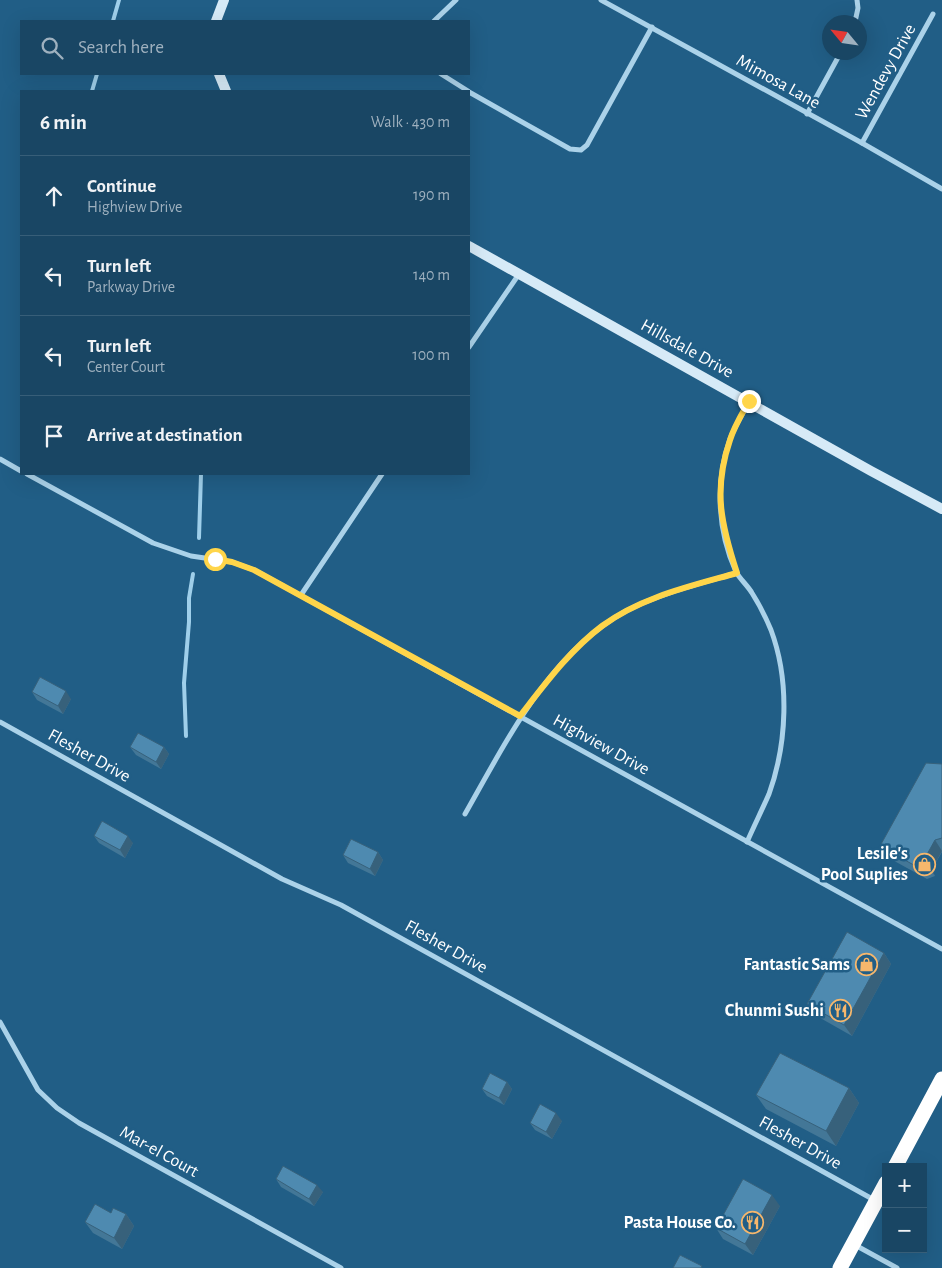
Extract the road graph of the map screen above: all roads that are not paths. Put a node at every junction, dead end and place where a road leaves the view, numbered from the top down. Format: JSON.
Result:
{"nodes":[{"id":1,"x":224,"y":0,"type":"edge"},
{"id":2,"x":456,"y":0,"type":"edge"},
{"id":3,"x":601,"y":0,"type":"edge"},
{"id":4,"x":857,"y":0,"type":"edge"},
{"id":5,"x":934,"y":14,"type":"dead end"},
{"id":6,"x":856,"y":15,"type":"edge"},
{"id":7,"x":216,"y":20,"type":"edge"},
{"id":8,"x":435,"y":20,"type":"edge"},
{"id":9,"x":652,"y":27,"type":"junction"},
{"id":10,"x":837,"y":60,"type":"edge"},
{"id":11,"x":219,"y":75,"type":"edge"},
{"id":12,"x":443,"y":75,"type":"edge"},
{"id":13,"x":226,"y":90,"type":"edge"},
{"id":14,"x":466,"y":90,"type":"edge"},
{"id":15,"x":470,"y":92,"type":"edge"},
{"id":16,"x":807,"y":114,"type":"junction"},
{"id":17,"x":862,"y":144,"type":"junction"},
{"id":18,"x":942,"y":189,"type":"edge"},
{"id":19,"x":470,"y":247,"type":"edge"},
{"id":20,"x":519,"y":274,"type":"junction"},
{"id":21,"x":470,"y":347,"type":"edge"},
{"id":22,"x":749,"y":401,"type":"junction"},
{"id":23,"x":0,"y":459,"type":"edge"},
{"id":24,"x":20,"y":470,"type":"edge"},
{"id":25,"x":381,"y":475,"type":"edge"},
{"id":26,"x":35,"y":476,"type":"edge"},
{"id":27,"x":942,"y":509,"type":"edge"},
{"id":28,"x":737,"y":573,"type":"junction"},
{"id":29,"x":301,"y":595,"type":"junction"},
{"id":30,"x":520,"y":716,"type":"junction"},
{"id":31,"x":0,"y":722,"type":"edge"},
{"id":32,"x":466,"y":814,"type":"dead end"},
{"id":33,"x":747,"y":842,"type":"junction"},
{"id":34,"x":942,"y":949,"type":"edge"},
{"id":35,"x":0,"y":1022,"type":"edge"},
{"id":36,"x":942,"y":1080,"type":"edge"},
{"id":37,"x":897,"y":1163,"type":"edge"},
{"id":38,"x":882,"y":1190,"type":"edge"},
{"id":39,"x":876,"y":1201,"type":"junction"},
{"id":40,"x":853,"y":1244,"type":"junction"},
{"id":41,"x":341,"y":1268,"type":"edge"},
{"id":42,"x":840,"y":1268,"type":"edge"},
{"id":43,"x":897,"y":1268,"type":"edge"}],
"edges":[{"from":1,"to":7,"type":"street"},
{"from":2,"to":8,"type":"street"},
{"from":3,"to":9,"type":"street","name":"Mimosa Lane"},
{"from":4,"to":6,"type":"street"},
{"from":5,"to":17,"type":"street","name":"Wendevy Drive"},
{"from":9,"to":15,"type":"street"},
{"from":9,"to":16,"type":"street","name":"Mimosa Lane"},
{"from":10,"to":16,"type":"street"},
{"from":11,"to":13,"type":"street"},
{"from":12,"to":14,"type":"street"},
{"from":16,"to":17,"type":"street","name":"Mimosa Lane"},
{"from":17,"to":18,"type":"street","name":"Mimosa Lane"},
{"from":19,"to":20,"type":"street","name":"Hillsdale Drive"},
{"from":20,"to":21,"type":"street"},
{"from":20,"to":22,"type":"street","name":"Hillsdale Drive"},
{"from":22,"to":27,"type":"street","name":"Hillsdale Drive"},
{"from":22,"to":28,"type":"street"},
{"from":23,"to":24,"type":"street"},
{"from":25,"to":29,"type":"street"},
{"from":26,"to":29,"type":"street","name":"Highview Drive"},
{"from":28,"to":30,"type":"street"},
{"from":28,"to":33,"type":"street"},
{"from":29,"to":30,"type":"street","name":"Highview Drive"},
{"from":30,"to":32,"type":"street"},
{"from":30,"to":33,"type":"street","name":"Highview Drive"},
{"from":31,"to":39,"type":"street","name":"Flesher Drive"},
{"from":33,"to":34,"type":"street","name":"Highview Drive"},
{"from":35,"to":41,"type":"street","name":"Mar-el Court"},
{"from":36,"to":37,"type":"highway"},
{"from":38,"to":39,"type":"highway"},
{"from":39,"to":40,"type":"highway"},
{"from":40,"to":42,"type":"highway"},
{"from":40,"to":43,"type":"street"}]}
